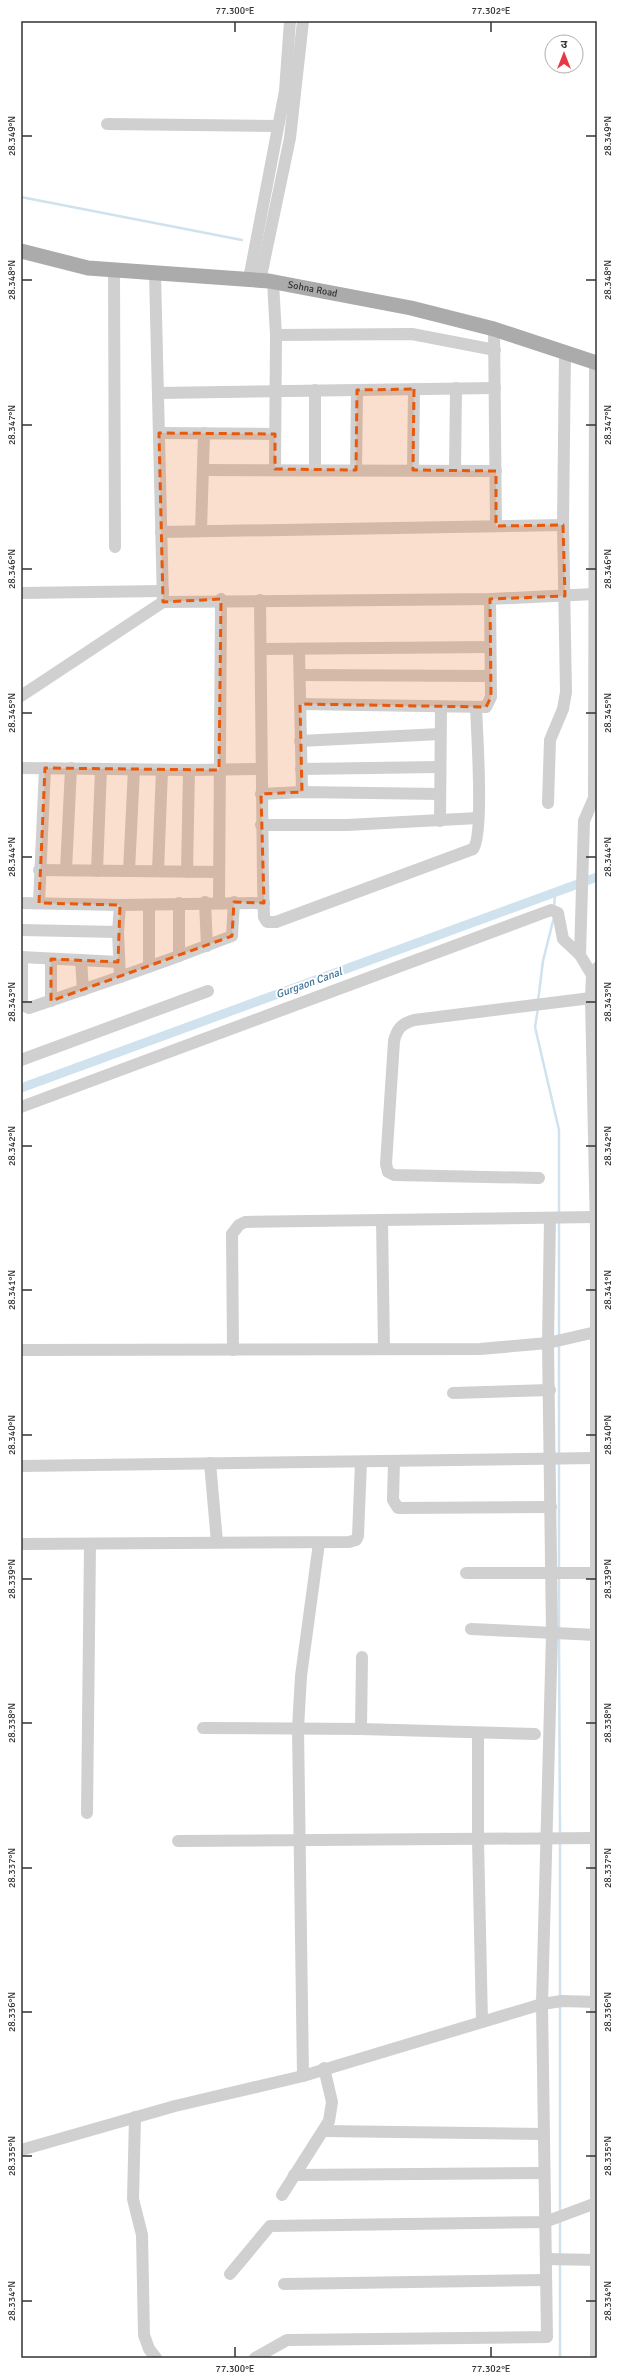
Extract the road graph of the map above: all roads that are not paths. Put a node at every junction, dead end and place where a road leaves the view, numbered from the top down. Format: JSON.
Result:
{"nodes":[{"id":1,"x":290,"y":21,"type":"edge"},
{"id":2,"x":303,"y":21,"type":"edge"},
{"id":3,"x":107,"y":124,"type":"dead end"},
{"id":4,"x":278,"y":126,"type":"junction"},
{"id":5,"x":21,"y":251,"type":"edge"},
{"id":6,"x":260,"y":253,"type":"junction"},
{"id":7,"x":114,"y":270,"type":"junction"},
{"id":8,"x":155,"y":273,"type":"junction"},
{"id":9,"x":261,"y":281,"type":"junction"},
{"id":10,"x":494,"y":329,"type":"junction"},
{"id":11,"x":276,"y":335,"type":"junction"},
{"id":12,"x":495,"y":350,"type":"junction"},
{"id":13,"x":565,"y":352,"type":"junction"},
{"id":14,"x":596,"y":363,"type":"edge"},
{"id":15,"x":456,"y":388,"type":"junction"},
{"id":16,"x":495,"y":388,"type":"junction"},
{"id":17,"x":414,"y":389,"type":"junction"},
{"id":18,"x":315,"y":390,"type":"junction"},
{"id":19,"x":357,"y":390,"type":"junction"},
{"id":20,"x":276,"y":391,"type":"junction"},
{"id":21,"x":158,"y":394,"type":"junction"},
{"id":22,"x":159,"y":433,"type":"junction"},
{"id":23,"x":204,"y":433,"type":"junction"},
{"id":24,"x":275,"y":434,"type":"junction"},
{"id":25,"x":274,"y":469,"type":"junction"},
{"id":26,"x":315,"y":469,"type":"junction"},
{"id":27,"x":203,"y":470,"type":"junction"},
{"id":28,"x":356,"y":470,"type":"junction"},
{"id":29,"x":413,"y":470,"type":"junction"},
{"id":30,"x":455,"y":471,"type":"junction"},
{"id":31,"x":496,"y":471,"type":"junction"},
{"id":32,"x":563,"y":525,"type":"junction"},
{"id":33,"x":496,"y":526,"type":"junction"},
{"id":34,"x":161,"y":532,"type":"junction"},
{"id":35,"x":201,"y":532,"type":"junction"},
{"id":36,"x":115,"y":547,"type":"dead end"},
{"id":37,"x":21,"y":594,"type":"edge"},
{"id":38,"x":594,"y":594,"type":"junction"},
{"id":39,"x":163,"y":596,"type":"junction"},
{"id":40,"x":565,"y":596,"type":"junction"},
{"id":41,"x":221,"y":599,"type":"junction"},
{"id":42,"x":490,"y":599,"type":"junction"},
{"id":43,"x":260,"y":600,"type":"junction"},
{"id":44,"x":490,"y":647,"type":"junction"},
{"id":45,"x":261,"y":649,"type":"junction"},
{"id":46,"x":299,"y":650,"type":"junction"},
{"id":47,"x":300,"y":675,"type":"junction"},
{"id":48,"x":490,"y":676,"type":"junction"},
{"id":49,"x":21,"y":696,"type":"edge"},
{"id":50,"x":300,"y":704,"type":"junction"},
{"id":51,"x":441,"y":707,"type":"junction"},
{"id":52,"x":476,"y":708,"type":"junction"},
{"id":53,"x":440,"y":734,"type":"junction"},
{"id":54,"x":300,"y":741,"type":"junction"},
{"id":55,"x":439,"y":767,"type":"junction"},
{"id":56,"x":21,"y":768,"type":"edge"},
{"id":57,"x":45,"y":768,"type":"junction"},
{"id":58,"x":71,"y":768,"type":"junction"},
{"id":59,"x":101,"y":769,"type":"junction"},
{"id":60,"x":134,"y":769,"type":"junction"},
{"id":61,"x":260,"y":769,"type":"junction"},
{"id":62,"x":301,"y":769,"type":"junction"},
{"id":63,"x":162,"y":770,"type":"junction"},
{"id":64,"x":189,"y":770,"type":"junction"},
{"id":65,"x":219,"y":770,"type":"junction"},
{"id":66,"x":302,"y":792,"type":"junction"},
{"id":67,"x":261,"y":794,"type":"junction"},
{"id":68,"x":440,"y":794,"type":"junction"},
{"id":69,"x":595,"y":802,"type":"edge"},
{"id":70,"x":548,"y":803,"type":"dead end"},
{"id":71,"x":478,"y":818,"type":"junction"},
{"id":72,"x":440,"y":821,"type":"junction"},
{"id":73,"x":261,"y":825,"type":"junction"},
{"id":74,"x":39,"y":870,"type":"junction"},
{"id":75,"x":66,"y":870,"type":"junction"},
{"id":76,"x":97,"y":871,"type":"junction"},
{"id":77,"x":129,"y":871,"type":"junction"},
{"id":78,"x":158,"y":872,"type":"junction"},
{"id":79,"x":187,"y":872,"type":"junction"},
{"id":80,"x":218,"y":872,"type":"junction"},
{"id":81,"x":21,"y":902,"type":"edge"},
{"id":82,"x":205,"y":902,"type":"junction"},
{"id":83,"x":219,"y":902,"type":"junction"},
{"id":84,"x":234,"y":902,"type":"junction"},
{"id":85,"x":264,"y":902,"type":"junction"},
{"id":86,"x":39,"y":903,"type":"junction"},
{"id":87,"x":179,"y":903,"type":"junction"},
{"id":88,"x":149,"y":904,"type":"junction"},
{"id":89,"x":120,"y":905,"type":"junction"},
{"id":90,"x":21,"y":930,"type":"edge"},
{"id":91,"x":118,"y":932,"type":"junction"},
{"id":92,"x":207,"y":946,"type":"junction"},
{"id":93,"x":179,"y":956,"type":"junction"},
{"id":94,"x":580,"y":956,"type":"junction"},
{"id":95,"x":22,"y":957,"type":"edge"},
{"id":96,"x":51,"y":958,"type":"junction"},
{"id":97,"x":81,"y":960,"type":"junction"},
{"id":98,"x":119,"y":962,"type":"junction"},
{"id":99,"x":149,"y":966,"type":"junction"},
{"id":100,"x":595,"y":972,"type":"edge"},
{"id":101,"x":120,"y":977,"type":"junction"},
{"id":102,"x":83,"y":990,"type":"junction"},
{"id":103,"x":208,"y":991,"type":"dead end"},
{"id":104,"x":591,"y":998,"type":"junction"},
{"id":105,"x":51,"y":1000,"type":"junction"},
{"id":106,"x":595,"y":1029,"type":"edge"},
{"id":107,"x":21,"y":1060,"type":"edge"},
{"id":108,"x":21,"y":1107,"type":"edge"},
{"id":109,"x":540,"y":1178,"type":"dead end"},
{"id":110,"x":596,"y":1217,"type":"edge"},
{"id":111,"x":557,"y":1218,"type":"junction"},
{"id":112,"x":382,"y":1220,"type":"junction"},
{"id":113,"x":596,"y":1332,"type":"edge"},
{"id":114,"x":556,"y":1342,"type":"junction"},
{"id":115,"x":384,"y":1349,"type":"junction"},
{"id":116,"x":21,"y":1350,"type":"edge"},
{"id":117,"x":233,"y":1350,"type":"junction"},
{"id":118,"x":550,"y":1390,"type":"junction"},
{"id":119,"x":453,"y":1393,"type":"dead end"},
{"id":120,"x":595,"y":1458,"type":"junction"},
{"id":121,"x":557,"y":1459,"type":"junction"},
{"id":122,"x":361,"y":1462,"type":"junction"},
{"id":123,"x":394,"y":1462,"type":"junction"},
{"id":124,"x":210,"y":1464,"type":"junction"},
{"id":125,"x":21,"y":1466,"type":"edge"},
{"id":126,"x":551,"y":1507,"type":"junction"},
{"id":127,"x":217,"y":1542,"type":"junction"},
{"id":128,"x":319,"y":1543,"type":"junction"},
{"id":129,"x":21,"y":1544,"type":"edge"},
{"id":130,"x":90,"y":1545,"type":"junction"},
{"id":131,"x":466,"y":1573,"type":"dead end"},
{"id":132,"x":557,"y":1573,"type":"junction"},
{"id":133,"x":596,"y":1573,"type":"junction"},
{"id":134,"x":471,"y":1629,"type":"dead end"},
{"id":135,"x":557,"y":1633,"type":"junction"},
{"id":136,"x":596,"y":1634,"type":"junction"},
{"id":137,"x":362,"y":1658,"type":"dead end"},
{"id":138,"x":203,"y":1728,"type":"dead end"},
{"id":139,"x":298,"y":1728,"type":"junction"},
{"id":140,"x":361,"y":1729,"type":"junction"},
{"id":141,"x":596,"y":1732,"type":"edge"},
{"id":142,"x":478,"y":1733,"type":"junction"},
{"id":143,"x":535,"y":1734,"type":"dead end"},
{"id":144,"x":87,"y":1813,"type":"dead end"},
{"id":145,"x":546,"y":1837,"type":"junction"},
{"id":146,"x":596,"y":1838,"type":"junction"},
{"id":147,"x":478,"y":1840,"type":"junction"},
{"id":148,"x":178,"y":1842,"type":"dead end"},
{"id":149,"x":299,"y":1842,"type":"junction"},
{"id":150,"x":595,"y":2002,"type":"junction"},
{"id":151,"x":553,"y":2003,"type":"junction"},
{"id":152,"x":482,"y":2022,"type":"junction"},
{"id":153,"x":324,"y":2068,"type":"junction"},
{"id":154,"x":303,"y":2076,"type":"junction"},
{"id":155,"x":135,"y":2117,"type":"junction"},
{"id":156,"x":323,"y":2131,"type":"junction"},
{"id":157,"x":543,"y":2134,"type":"junction"},
{"id":158,"x":21,"y":2150,"type":"edge"},
{"id":159,"x":544,"y":2173,"type":"junction"},
{"id":160,"x":294,"y":2175,"type":"junction"},
{"id":161,"x":282,"y":2195,"type":"dead end"},
{"id":162,"x":596,"y":2203,"type":"junction"},
{"id":163,"x":554,"y":2219,"type":"junction"},
{"id":164,"x":555,"y":2259,"type":"junction"},
{"id":165,"x":597,"y":2260,"type":"edge"},
{"id":166,"x":230,"y":2274,"type":"dead end"},
{"id":167,"x":546,"y":2280,"type":"junction"},
{"id":168,"x":284,"y":2284,"type":"dead end"},
{"id":169,"x":156,"y":2358,"type":"edge"},
{"id":170,"x":255,"y":2358,"type":"edge"},
{"id":171,"x":596,"y":2358,"type":"edge"}],
"edges":[{"from":1,"to":4,"type":"street"},
{"from":2,"to":6,"type":"street"},
{"from":3,"to":4,"type":"street"},
{"from":4,"to":6,"type":"street"},
{"from":5,"to":7,"type":"main road","name":"Sohna Road"},
{"from":6,"to":9,"type":"street"},
{"from":7,"to":8,"type":"main road","name":"Sohna Road"},
{"from":7,"to":36,"type":"street"},
{"from":8,"to":9,"type":"main road","name":"Sohna Road"},
{"from":8,"to":21,"type":"street"},
{"from":9,"to":10,"type":"main road","name":"Sohna Road"},
{"from":9,"to":11,"type":"street"},
{"from":10,"to":12,"type":"street"},
{"from":10,"to":13,"type":"main road","name":"Sohna Road"},
{"from":11,"to":12,"type":"street"},
{"from":11,"to":20,"type":"street"},
{"from":12,"to":16,"type":"street"},
{"from":13,"to":14,"type":"main road","name":"Sohna Road"},
{"from":13,"to":32,"type":"street"},
{"from":14,"to":38,"type":"street"},
{"from":15,"to":16,"type":"street"},
{"from":15,"to":17,"type":"street"},
{"from":15,"to":30,"type":"street"},
{"from":16,"to":31,"type":"street"},
{"from":17,"to":19,"type":"street"},
{"from":17,"to":29,"type":"street"},
{"from":18,"to":19,"type":"street"},
{"from":18,"to":20,"type":"street"},
{"from":18,"to":26,"type":"street"},
{"from":19,"to":28,"type":"street"},
{"from":20,"to":21,"type":"street"},
{"from":20,"to":24,"type":"street"},
{"from":21,"to":22,"type":"street"},
{"from":22,"to":23,"type":"street"},
{"from":22,"to":34,"type":"street"},
{"from":23,"to":24,"type":"street"},
{"from":23,"to":27,"type":"street"},
{"from":24,"to":25,"type":"street"},
{"from":25,"to":26,"type":"street"},
{"from":25,"to":27,"type":"street"},
{"from":26,"to":28,"type":"street"},
{"from":27,"to":35,"type":"street"},
{"from":28,"to":29,"type":"street"},
{"from":29,"to":30,"type":"street"},
{"from":30,"to":31,"type":"street"},
{"from":31,"to":33,"type":"street"},
{"from":32,"to":33,"type":"street"},
{"from":32,"to":40,"type":"street"},
{"from":33,"to":35,"type":"street"},
{"from":34,"to":35,"type":"street"},
{"from":34,"to":39,"type":"street"},
{"from":37,"to":39,"type":"street"},
{"from":38,"to":40,"type":"street"},
{"from":38,"to":69,"type":"street"},
{"from":39,"to":41,"type":"street"},
{"from":39,"to":49,"type":"street"},
{"from":40,"to":42,"type":"street"},
{"from":40,"to":70,"type":"street"},
{"from":41,"to":43,"type":"street"},
{"from":41,"to":65,"type":"street"},
{"from":42,"to":43,"type":"street"},
{"from":42,"to":44,"type":"street"},
{"from":43,"to":45,"type":"street"},
{"from":44,"to":46,"type":"street"},
{"from":44,"to":48,"type":"street"},
{"from":45,"to":46,"type":"street"},
{"from":45,"to":61,"type":"street"},
{"from":46,"to":47,"type":"street"},
{"from":47,"to":48,"type":"street"},
{"from":47,"to":50,"type":"street"},
{"from":48,"to":52,"type":"street"},
{"from":50,"to":51,"type":"street"},
{"from":50,"to":54,"type":"street"},
{"from":51,"to":52,"type":"street"},
{"from":51,"to":53,"type":"street"},
{"from":52,"to":71,"type":"street"},
{"from":53,"to":54,"type":"street"},
{"from":53,"to":55,"type":"street"},
{"from":54,"to":62,"type":"street"},
{"from":55,"to":62,"type":"street"},
{"from":55,"to":68,"type":"street"},
{"from":56,"to":57,"type":"street"},
{"from":57,"to":58,"type":"street"},
{"from":57,"to":74,"type":"street"},
{"from":58,"to":59,"type":"street"},
{"from":58,"to":75,"type":"street"},
{"from":59,"to":60,"type":"street"},
{"from":59,"to":76,"type":"street"},
{"from":60,"to":63,"type":"street"},
{"from":60,"to":77,"type":"street"},
{"from":61,"to":65,"type":"street"},
{"from":61,"to":67,"type":"street"},
{"from":62,"to":66,"type":"street"},
{"from":63,"to":64,"type":"street"},
{"from":63,"to":78,"type":"street"},
{"from":64,"to":65,"type":"street"},
{"from":64,"to":79,"type":"street"},
{"from":65,"to":80,"type":"street"},
{"from":66,"to":67,"type":"street"},
{"from":66,"to":68,"type":"street"},
{"from":67,"to":73,"type":"street"},
{"from":68,"to":72,"type":"street"},
{"from":69,"to":94,"type":"street"},
{"from":71,"to":72,"type":"street"},
{"from":71,"to":85,"type":"street"},
{"from":72,"to":73,"type":"street"},
{"from":73,"to":85,"type":"street"},
{"from":74,"to":75,"type":"street"},
{"from":74,"to":86,"type":"street"},
{"from":75,"to":76,"type":"street"},
{"from":76,"to":77,"type":"street"},
{"from":77,"to":78,"type":"street"},
{"from":78,"to":79,"type":"street"},
{"from":79,"to":80,"type":"street"},
{"from":80,"to":83,"type":"street"},
{"from":81,"to":86,"type":"street"},
{"from":82,"to":83,"type":"street"},
{"from":82,"to":87,"type":"street"},
{"from":82,"to":92,"type":"street"},
{"from":83,"to":84,"type":"street"},
{"from":84,"to":85,"type":"street"},
{"from":84,"to":92,"type":"street"},
{"from":86,"to":89,"type":"street"},
{"from":87,"to":88,"type":"street"},
{"from":87,"to":93,"type":"street"},
{"from":88,"to":89,"type":"street"},
{"from":88,"to":99,"type":"street"},
{"from":89,"to":91,"type":"street"},
{"from":90,"to":91,"type":"street"},
{"from":91,"to":98,"type":"street"},
{"from":92,"to":93,"type":"street"},
{"from":93,"to":99,"type":"street"},
{"from":94,"to":100,"type":"street"},
{"from":94,"to":108,"type":"street"},
{"from":95,"to":96,"type":"street"},
{"from":95,"to":105,"type":"street"},
{"from":96,"to":97,"type":"street"},
{"from":96,"to":105,"type":"street"},
{"from":97,"to":98,"type":"street"},
{"from":97,"to":102,"type":"street"},
{"from":98,"to":101,"type":"street"},
{"from":99,"to":101,"type":"street"},
{"from":100,"to":104,"type":"street"},
{"from":101,"to":102,"type":"street"},
{"from":102,"to":105,"type":"street"},
{"from":103,"to":107,"type":"street"},
{"from":104,"to":106,"type":"street"},
{"from":104,"to":109,"type":"street"},
{"from":106,"to":110,"type":"street"},
{"from":110,"to":111,"type":"street"},
{"from":110,"to":113,"type":"street"},
{"from":111,"to":112,"type":"street"},
{"from":111,"to":114,"type":"street"},
{"from":112,"to":115,"type":"street"},
{"from":112,"to":117,"type":"street"},
{"from":113,"to":114,"type":"street"},
{"from":113,"to":120,"type":"street"},
{"from":114,"to":115,"type":"street"},
{"from":114,"to":118,"type":"street"},
{"from":115,"to":117,"type":"street"},
{"from":116,"to":117,"type":"street"},
{"from":118,"to":119,"type":"street"},
{"from":118,"to":121,"type":"street"},
{"from":120,"to":121,"type":"street"},
{"from":120,"to":133,"type":"street"},
{"from":121,"to":123,"type":"street"},
{"from":121,"to":126,"type":"street"},
{"from":122,"to":123,"type":"street"},
{"from":122,"to":124,"type":"street"},
{"from":122,"to":128,"type":"street"},
{"from":123,"to":126,"type":"street"},
{"from":124,"to":125,"type":"street"},
{"from":124,"to":127,"type":"street"},
{"from":126,"to":132,"type":"street"},
{"from":127,"to":128,"type":"street"},
{"from":127,"to":130,"type":"street"},
{"from":128,"to":139,"type":"street"},
{"from":129,"to":130,"type":"street"},
{"from":130,"to":144,"type":"street"},
{"from":131,"to":132,"type":"street"},
{"from":132,"to":133,"type":"street"},
{"from":132,"to":135,"type":"street"},
{"from":133,"to":136,"type":"street"},
{"from":134,"to":135,"type":"street"},
{"from":135,"to":136,"type":"street"},
{"from":135,"to":145,"type":"street"},
{"from":136,"to":141,"type":"street"},
{"from":137,"to":140,"type":"street"},
{"from":138,"to":139,"type":"street"},
{"from":139,"to":140,"type":"street"},
{"from":139,"to":149,"type":"street"},
{"from":140,"to":142,"type":"street"},
{"from":141,"to":146,"type":"street"},
{"from":142,"to":143,"type":"street"},
{"from":142,"to":147,"type":"street"},
{"from":145,"to":146,"type":"street"},
{"from":145,"to":147,"type":"street"},
{"from":145,"to":151,"type":"street"},
{"from":146,"to":150,"type":"street"},
{"from":147,"to":149,"type":"street"},
{"from":147,"to":152,"type":"street"},
{"from":148,"to":149,"type":"street"},
{"from":149,"to":154,"type":"street"},
{"from":150,"to":151,"type":"street"},
{"from":150,"to":162,"type":"street"},
{"from":151,"to":152,"type":"street"},
{"from":151,"to":157,"type":"street"},
{"from":152,"to":153,"type":"street"},
{"from":153,"to":154,"type":"street"},
{"from":153,"to":156,"type":"street"},
{"from":154,"to":155,"type":"street"},
{"from":155,"to":158,"type":"street"},
{"from":155,"to":169,"type":"street"},
{"from":156,"to":157,"type":"street"},
{"from":156,"to":160,"type":"street"},
{"from":157,"to":159,"type":"street"},
{"from":159,"to":160,"type":"street"},
{"from":159,"to":163,"type":"street"},
{"from":160,"to":161,"type":"street"},
{"from":162,"to":163,"type":"street"},
{"from":162,"to":165,"type":"street"},
{"from":163,"to":164,"type":"street"},
{"from":163,"to":166,"type":"street"},
{"from":164,"to":165,"type":"street"},
{"from":164,"to":167,"type":"street"},
{"from":165,"to":171,"type":"street"},
{"from":167,"to":168,"type":"street"},
{"from":167,"to":170,"type":"street"}]}
